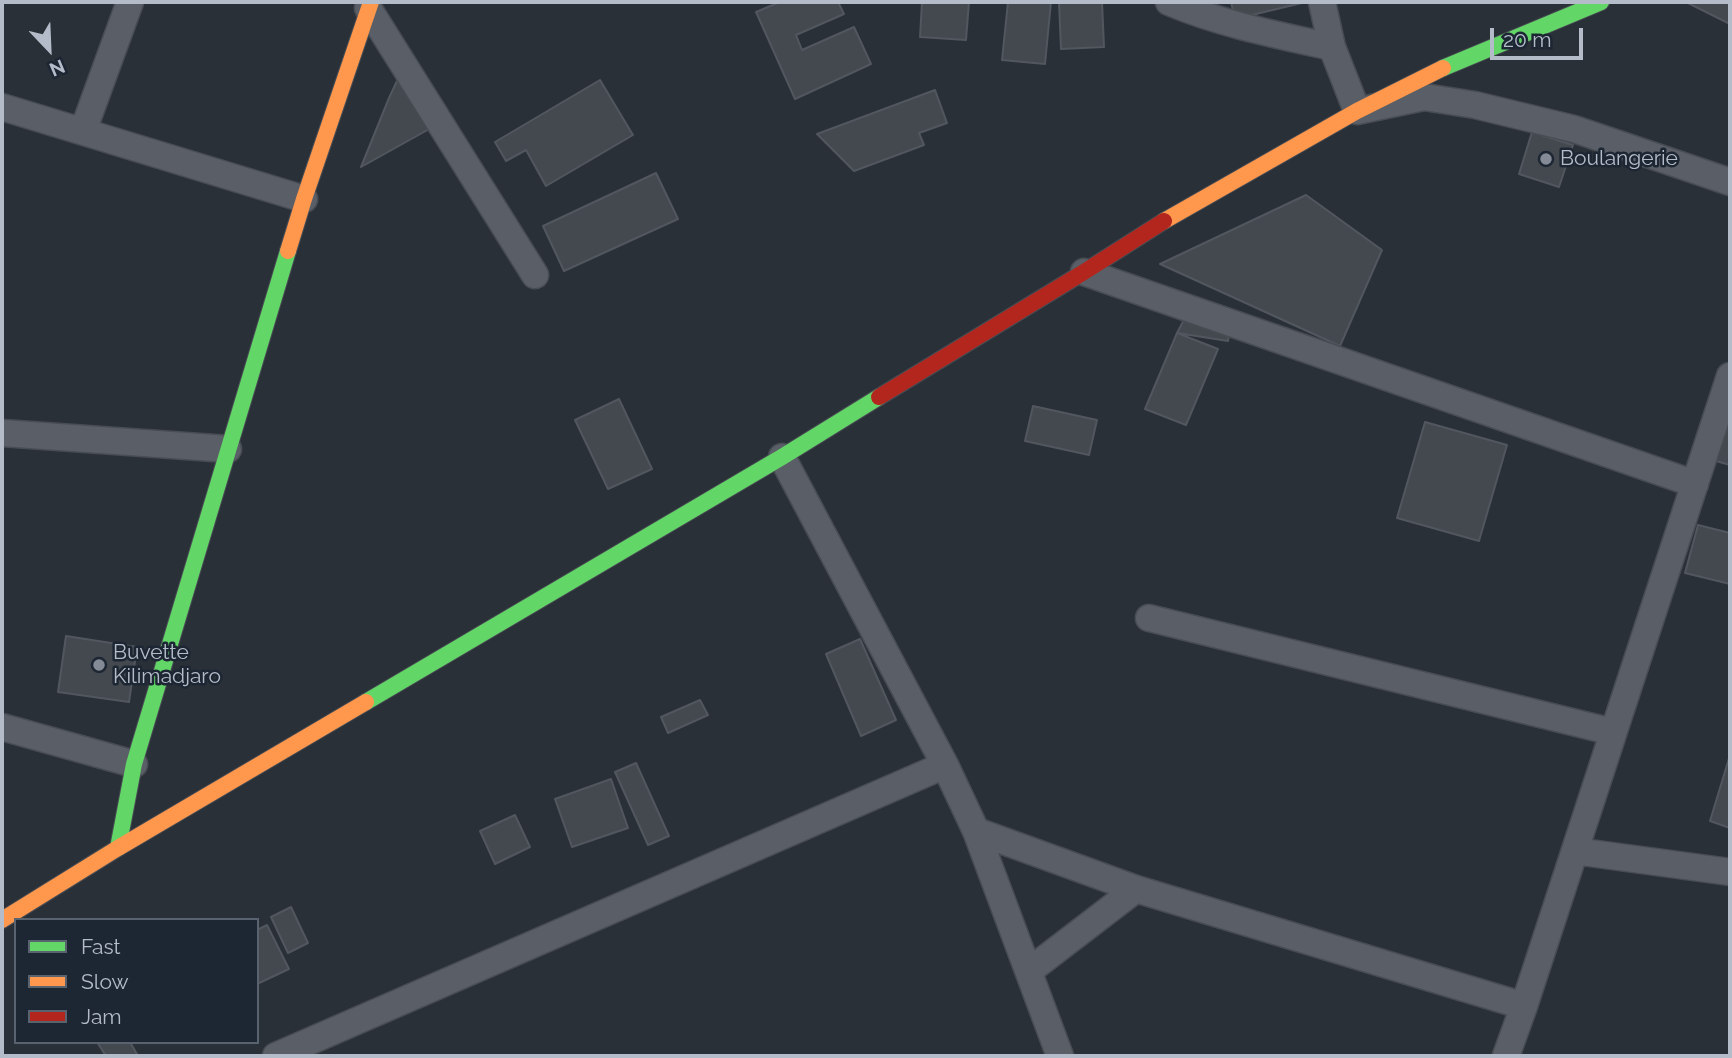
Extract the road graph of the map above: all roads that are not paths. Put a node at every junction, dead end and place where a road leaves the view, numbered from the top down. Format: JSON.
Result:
{"nodes":[{"id":1,"x":130,"y":2,"type":"edge"},
{"id":2,"x":1169,"y":2,"type":"edge"},
{"id":3,"x":1322,"y":2,"type":"edge"},
{"id":4,"x":1601,"y":2,"type":"edge"},
{"id":5,"x":369,"y":5,"type":"edge"},
{"id":6,"x":1332,"y":47,"type":"junction"},
{"id":7,"x":2,"y":107,"type":"edge"},
{"id":8,"x":1357,"y":111,"type":"junction"},
{"id":9,"x":83,"y":131,"type":"junction"},
{"id":10,"x":1730,"y":182,"type":"edge"},
{"id":11,"x":304,"y":199,"type":"junction"},
{"id":12,"x":1084,"y":272,"type":"junction"},
{"id":13,"x":535,"y":275,"type":"dead end"},
{"id":14,"x":1730,"y":376,"type":"edge"},
{"id":15,"x":2,"y":433,"type":"edge"},
{"id":16,"x":228,"y":449,"type":"junction"},
{"id":17,"x":782,"y":457,"type":"junction"},
{"id":18,"x":1695,"y":484,"type":"junction"},
{"id":19,"x":1149,"y":618,"type":"dead end"},
{"id":20,"x":2,"y":727,"type":"edge"},
{"id":21,"x":1613,"y":732,"type":"junction"},
{"id":22,"x":134,"y":764,"type":"junction"},
{"id":23,"x":945,"y":765,"type":"junction"},
{"id":24,"x":976,"y":831,"type":"junction"},
{"id":25,"x":118,"y":848,"type":"junction"},
{"id":26,"x":1575,"y":851,"type":"junction"},
{"id":27,"x":1730,"y":872,"type":"edge"},
{"id":28,"x":1136,"y":889,"type":"junction"},
{"id":29,"x":2,"y":920,"type":"edge"},
{"id":30,"x":1028,"y":971,"type":"junction"},
{"id":31,"x":1524,"y":1006,"type":"junction"},
{"id":32,"x":276,"y":1056,"type":"edge"},
{"id":33,"x":1060,"y":1056,"type":"edge"},
{"id":34,"x":1506,"y":1056,"type":"edge"}],
"edges":[{"from":1,"to":9,"type":"street"},
{"from":2,"to":6,"type":"street"},
{"from":3,"to":6,"type":"street"},
{"from":4,"to":8,"type":"main road"},
{"from":5,"to":11,"type":"main road"},
{"from":5,"to":13,"type":"street"},
{"from":6,"to":8,"type":"street"},
{"from":7,"to":9,"type":"street"},
{"from":8,"to":10,"type":"street"},
{"from":8,"to":12,"type":"main road"},
{"from":9,"to":11,"type":"street"},
{"from":11,"to":16,"type":"main road"},
{"from":12,"to":17,"type":"main road"},
{"from":12,"to":18,"type":"street"},
{"from":14,"to":18,"type":"street"},
{"from":15,"to":16,"type":"street"},
{"from":16,"to":22,"type":"main road"},
{"from":17,"to":23,"type":"street"},
{"from":17,"to":25,"type":"main road"},
{"from":18,"to":21,"type":"street"},
{"from":19,"to":21,"type":"street"},
{"from":20,"to":22,"type":"street"},
{"from":21,"to":26,"type":"street"},
{"from":22,"to":25,"type":"main road"},
{"from":23,"to":24,"type":"street"},
{"from":23,"to":32,"type":"street"},
{"from":24,"to":28,"type":"street"},
{"from":24,"to":30,"type":"street"},
{"from":25,"to":29,"type":"main road"},
{"from":26,"to":27,"type":"street"},
{"from":26,"to":31,"type":"street"},
{"from":28,"to":30,"type":"street"},
{"from":28,"to":31,"type":"street"},
{"from":30,"to":33,"type":"street"},
{"from":31,"to":34,"type":"street"}]}
